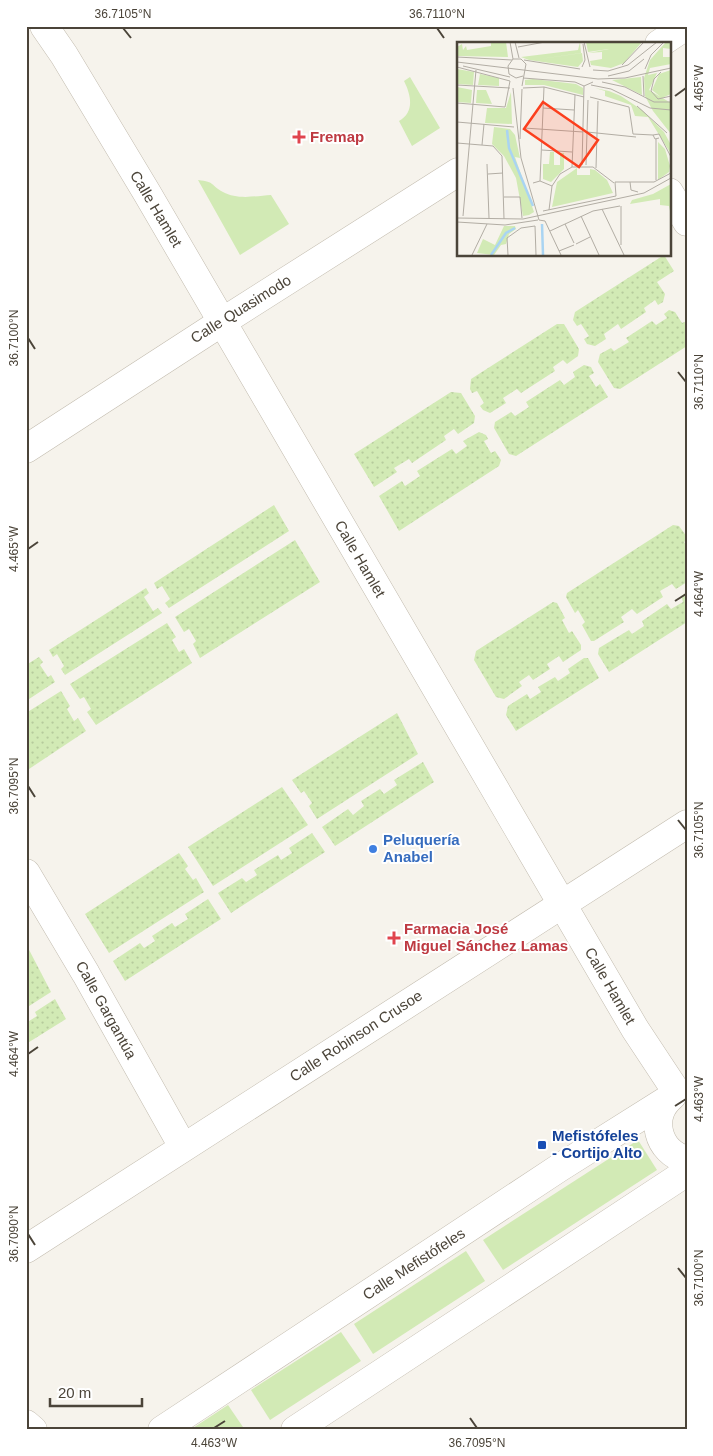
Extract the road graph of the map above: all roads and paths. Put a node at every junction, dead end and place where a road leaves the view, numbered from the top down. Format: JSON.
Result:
{"nodes":[{"id":1,"x":44,"y":26,"type":"edge"},
{"id":2,"x":686,"y":26,"type":"edge"},
{"id":3,"x":662,"y":42,"type":"edge"},
{"id":4,"x":457,"y":173,"type":"edge"},
{"id":5,"x":670,"y":194,"type":"edge"},
{"id":6,"x":687,"y":222,"type":"edge"},
{"id":7,"x":222,"y":322,"type":"junction"},
{"id":8,"x":26,"y":449,"type":"edge"},
{"id":9,"x":687,"y":824,"type":"edge"},
{"id":10,"x":26,"y":873,"type":"edge"},
{"id":11,"x":562,"y":904,"type":"junction"},
{"id":12,"x":677,"y":1093,"type":"edge"},
{"id":13,"x":183,"y":1147,"type":"junction"},
{"id":14,"x":687,"y":1160,"type":"edge"},
{"id":15,"x":687,"y":1172,"type":"edge"},
{"id":16,"x":26,"y":1249,"type":"edge"},
{"id":17,"x":26,"y":1424,"type":"edge"},
{"id":18,"x":32,"y":1430,"type":"edge"},
{"id":19,"x":162,"y":1430,"type":"edge"},
{"id":20,"x":295,"y":1430,"type":"edge"}],
"edges":[{"from":1,"to":7,"type":"street","name":"Calle Hamlet"},
{"from":2,"to":3,"type":"street"},
{"from":4,"to":7,"type":"street","name":"Calle Quasimodo"},
{"from":5,"to":6,"type":"street"},
{"from":7,"to":8,"type":"street","name":"Calle Quasimodo"},
{"from":7,"to":11,"type":"street","name":"Calle Hamlet"},
{"from":9,"to":11,"type":"street","name":"Calle Robinson Crusoe"},
{"from":10,"to":13,"type":"street","name":"Calle Gargantúa"},
{"from":11,"to":12,"type":"street","name":"Calle Hamlet"},
{"from":11,"to":13,"type":"street","name":"Calle Robinson Crusoe"},
{"from":12,"to":14,"type":"street"},
{"from":12,"to":19,"type":"street","name":"Calle Mefistófeles"},
{"from":13,"to":16,"type":"street","name":"Calle Robinson Crusoe"},
{"from":15,"to":20,"type":"street"},
{"from":17,"to":18,"type":"street"}]}
